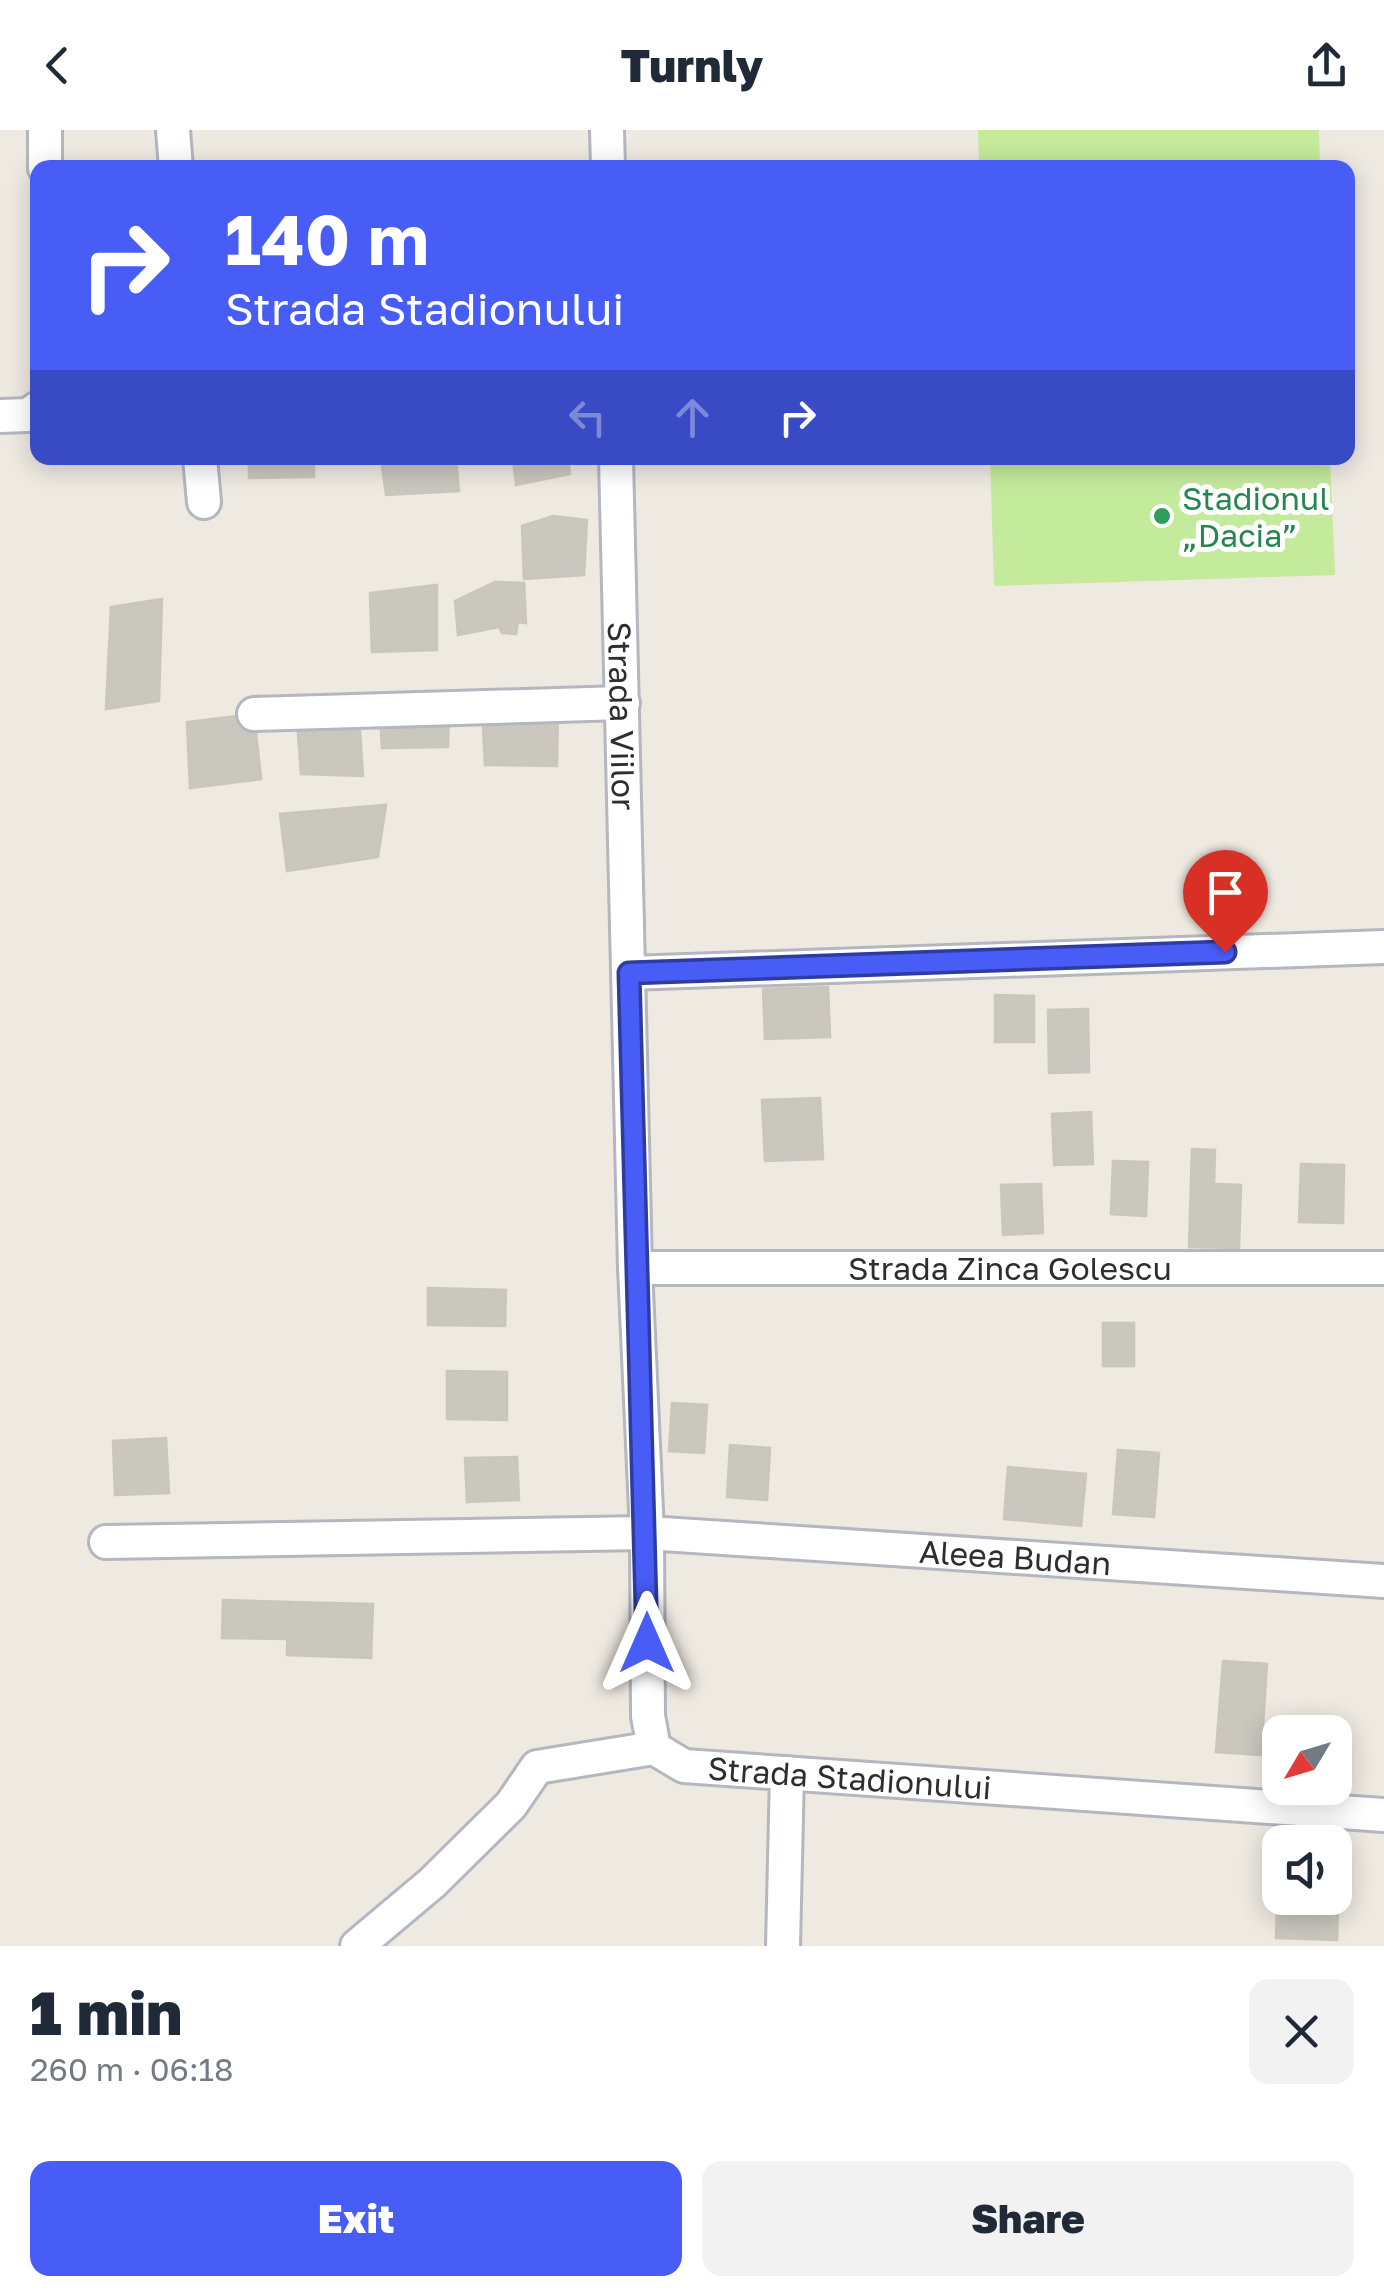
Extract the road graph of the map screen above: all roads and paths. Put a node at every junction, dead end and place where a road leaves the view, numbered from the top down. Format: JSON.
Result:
{"nodes":[{"id":1,"x":45,"y":130,"type":"edge"},
{"id":2,"x":173,"y":130,"type":"edge"},
{"id":3,"x":607,"y":130,"type":"edge"},
{"id":4,"x":45,"y":160,"type":"edge"},
{"id":5,"x":175,"y":160,"type":"edge"},
{"id":6,"x":608,"y":160,"type":"edge"},
{"id":7,"x":30,"y":414,"type":"edge"},
{"id":8,"x":0,"y":416,"type":"edge"},
{"id":9,"x":201,"y":465,"type":"edge"},
{"id":10,"x":616,"y":465,"type":"edge"},
{"id":11,"x":204,"y":502,"type":"dead end"},
{"id":12,"x":623,"y":703,"type":"junction"},
{"id":13,"x":254,"y":714,"type":"dead end"},
{"id":14,"x":1384,"y":947,"type":"edge"},
{"id":15,"x":629,"y":973,"type":"junction"},
{"id":16,"x":635,"y":1268,"type":"junction"},
{"id":17,"x":1384,"y":1268,"type":"edge"},
{"id":18,"x":646,"y":1534,"type":"junction"},
{"id":19,"x":106,"y":1542,"type":"dead end"},
{"id":20,"x":1384,"y":1581,"type":"edge"},
{"id":21,"x":654,"y":1748,"type":"junction"},
{"id":22,"x":787,"y":1774,"type":"junction"},
{"id":23,"x":1384,"y":1815,"type":"edge"},
{"id":24,"x":357,"y":1946,"type":"edge"},
{"id":25,"x":783,"y":1946,"type":"edge"}],
"edges":[{"from":1,"to":4,"type":"street"},
{"from":2,"to":5,"type":"street"},
{"from":3,"to":6,"type":"street"},
{"from":7,"to":8,"type":"street"},
{"from":9,"to":11,"type":"street"},
{"from":10,"to":12,"type":"street","name":"Strada Viilor"},
{"from":12,"to":13,"type":"street"},
{"from":12,"to":15,"type":"street","name":"Strada Viilor"},
{"from":14,"to":15,"type":"street"},
{"from":15,"to":16,"type":"street"},
{"from":16,"to":17,"type":"street","name":"Strada Zinca Golescu"},
{"from":16,"to":18,"type":"street"},
{"from":18,"to":19,"type":"street","name":"Aleea Budan"},
{"from":18,"to":20,"type":"street","name":"Aleea Budan"},
{"from":18,"to":21,"type":"street"},
{"from":21,"to":22,"type":"street","name":"Strada Stadionului"},
{"from":21,"to":24,"type":"street"},
{"from":22,"to":23,"type":"street","name":"Strada Stadionului"},
{"from":22,"to":25,"type":"street"}]}
